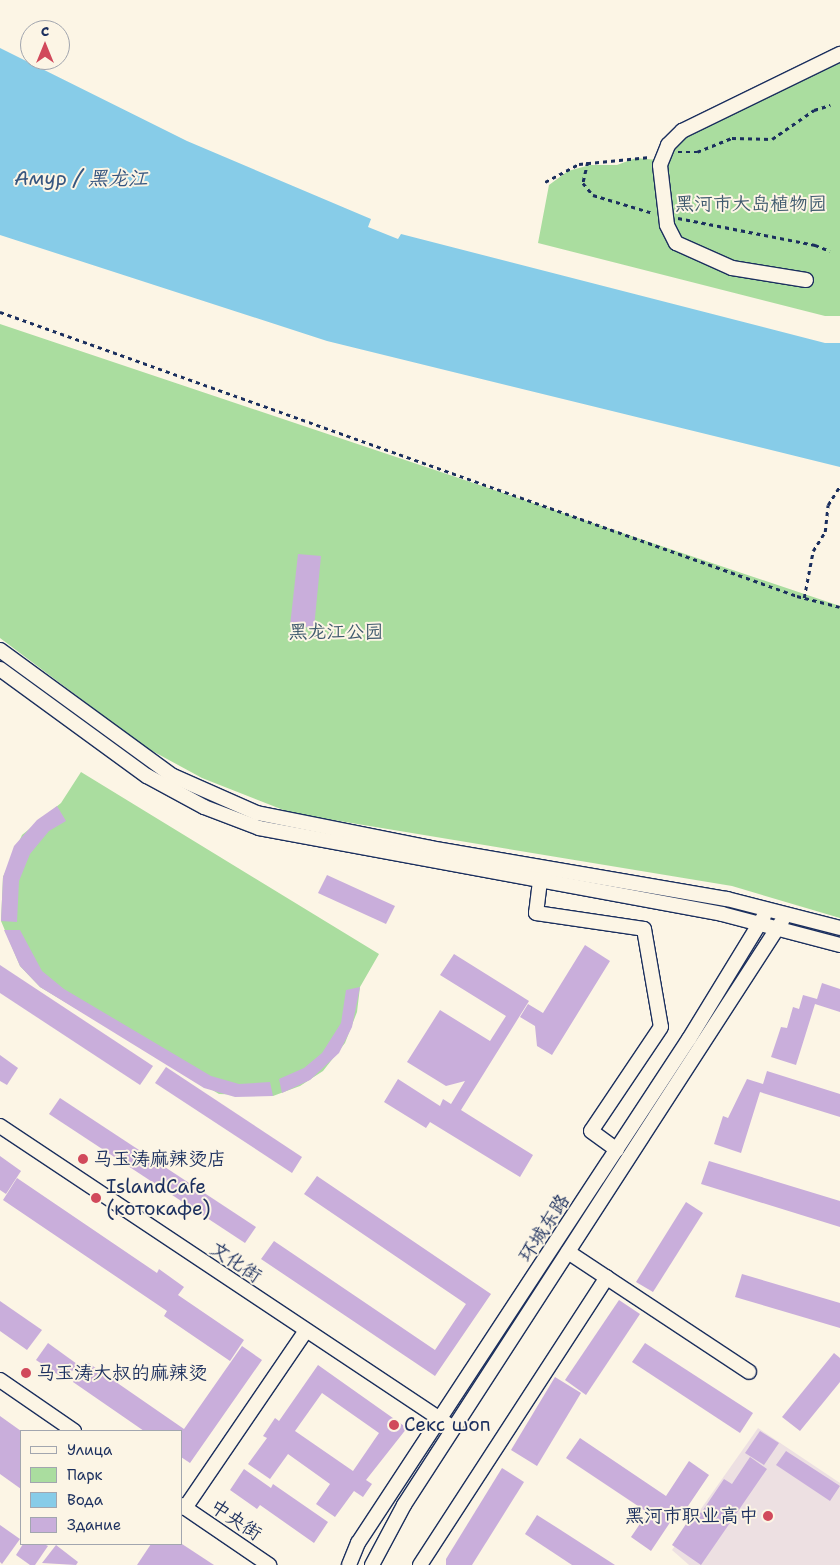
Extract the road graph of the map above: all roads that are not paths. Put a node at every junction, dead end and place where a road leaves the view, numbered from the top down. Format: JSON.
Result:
{"nodes":[{"id":1,"x":840,"y":54,"type":"edge"},
{"id":2,"x":806,"y":280,"type":"dead end"},
{"id":3,"x":0,"y":650,"type":"edge"},
{"id":4,"x":0,"y":669,"type":"edge"},
{"id":5,"x":540,"y":881,"type":"junction"},
{"id":6,"x":766,"y":908,"type":"junction"},
{"id":7,"x":784,"y":913,"type":"junction"},
{"id":8,"x":762,"y":923,"type":"junction"},
{"id":9,"x":779,"y":928,"type":"junction"},
{"id":10,"x":840,"y":928,"type":"edge"},
{"id":11,"x":840,"y":945,"type":"edge"},
{"id":12,"x":0,"y":1126,"type":"edge"},
{"id":13,"x":617,"y":1150,"type":"junction"},
{"id":14,"x":568,"y":1252,"type":"junction"},
{"id":15,"x":607,"y":1277,"type":"junction"},
{"id":16,"x":305,"y":1332,"type":"junction"},
{"id":17,"x":749,"y":1372,"type":"dead end"},
{"id":18,"x":0,"y":1380,"type":"edge"},
{"id":19,"x":441,"y":1420,"type":"junction"},
{"id":20,"x":454,"y":1428,"type":"junction"},
{"id":21,"x":73,"y":1430,"type":"edge"},
{"id":22,"x":183,"y":1507,"type":"edge"},
{"id":23,"x":269,"y":1565,"type":"edge"},
{"id":24,"x":349,"y":1565,"type":"edge"},
{"id":25,"x":372,"y":1565,"type":"edge"},
{"id":26,"x":420,"y":1565,"type":"edge"}],
"edges":[{"from":1,"to":2,"type":"street"},
{"from":3,"to":6,"type":"street"},
{"from":4,"to":5,"type":"street"},
{"from":5,"to":8,"type":"street"},
{"from":5,"to":13,"type":"street"},
{"from":6,"to":7,"type":"street"},
{"from":6,"to":8,"type":"street","name":"环城东路"},
{"from":7,"to":9,"type":"street","name":"环城东路"},
{"from":7,"to":10,"type":"street"},
{"from":8,"to":9,"type":"street"},
{"from":8,"to":13,"type":"street","name":"环城东路"},
{"from":9,"to":11,"type":"street"},
{"from":9,"to":14,"type":"street","name":"环城东路"},
{"from":12,"to":16,"type":"street","name":"文化街"},
{"from":13,"to":19,"type":"street","name":"环城东路"},
{"from":14,"to":15,"type":"street"},
{"from":14,"to":20,"type":"street","name":"环城东路"},
{"from":15,"to":17,"type":"street"},
{"from":15,"to":26,"type":"street"},
{"from":16,"to":19,"type":"street","name":"文化街"},
{"from":16,"to":22,"type":"street"},
{"from":18,"to":21,"type":"street"},
{"from":19,"to":20,"type":"street","name":"文化街"},
{"from":19,"to":24,"type":"street","name":"环城东路"},
{"from":20,"to":25,"type":"street","name":"环城东路"},
{"from":22,"to":23,"type":"street","name":"中央街"}]}
